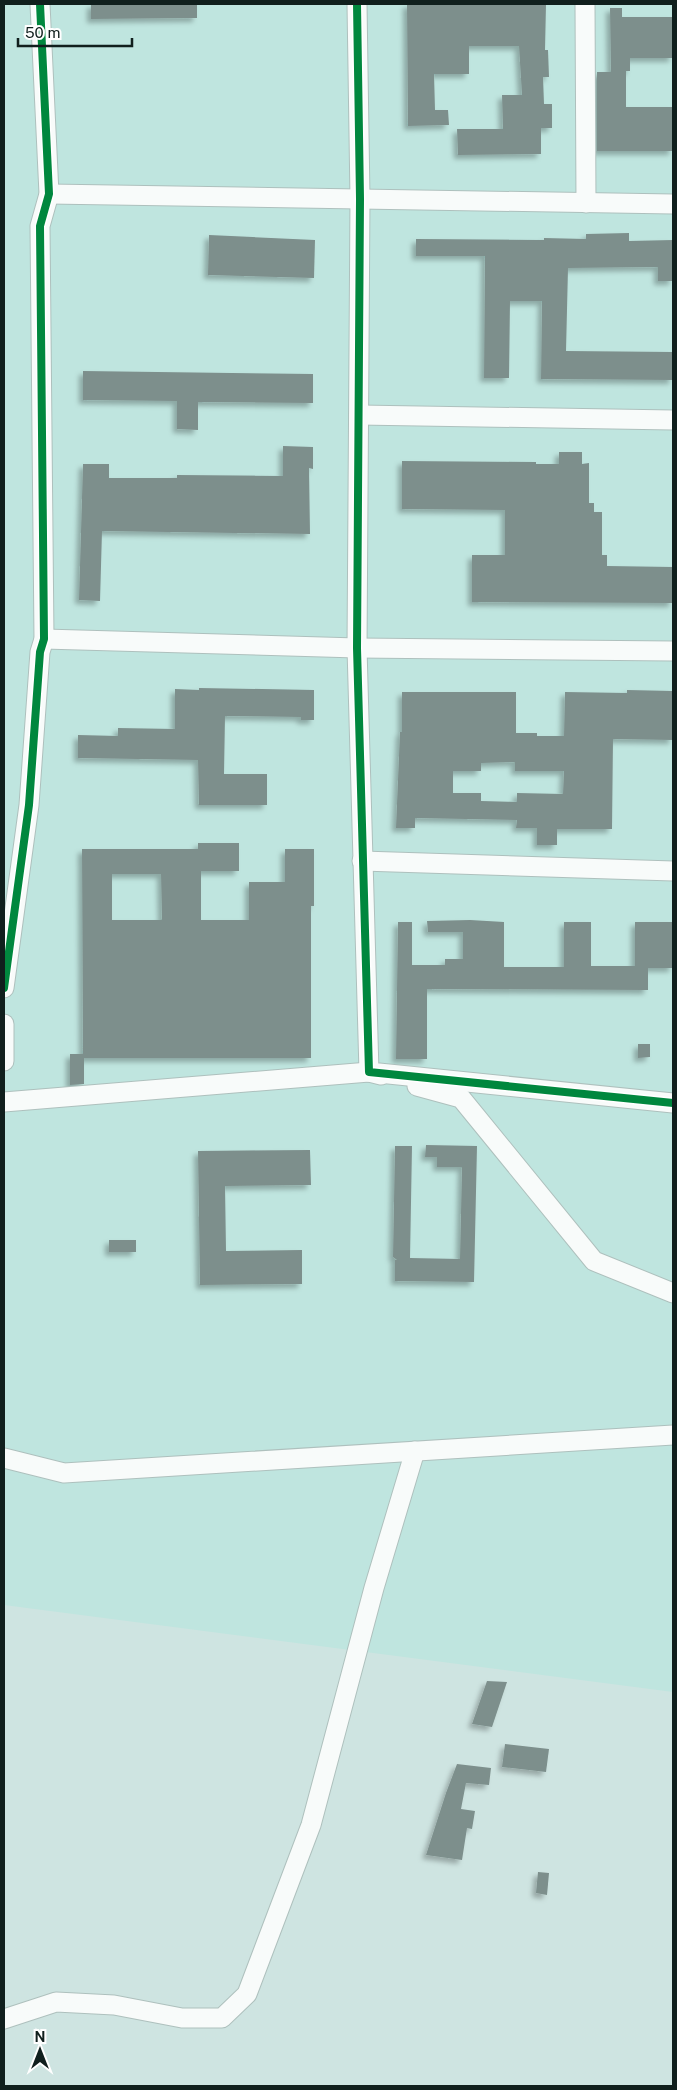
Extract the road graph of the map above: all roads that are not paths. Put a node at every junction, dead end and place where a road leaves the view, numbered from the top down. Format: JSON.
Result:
{"nodes":[{"id":1,"x":40,"y":4,"type":"edge"},
{"id":2,"x":357,"y":4,"type":"edge"},
{"id":3,"x":585,"y":4,"type":"edge"},
{"id":4,"x":49,"y":194,"type":"junction"},
{"id":5,"x":360,"y":199,"type":"junction"},
{"id":6,"x":586,"y":203,"type":"junction"},
{"id":7,"x":673,"y":204,"type":"edge"},
{"id":8,"x":359,"y":415,"type":"junction"},
{"id":9,"x":673,"y":420,"type":"edge"},
{"id":10,"x":44,"y":639,"type":"junction"},
{"id":11,"x":357,"y":648,"type":"junction"},
{"id":12,"x":673,"y":651,"type":"edge"},
{"id":13,"x":362,"y":861,"type":"junction"},
{"id":14,"x":673,"y":871,"type":"edge"},
{"id":15,"x":4,"y":988,"type":"edge"},
{"id":16,"x":4,"y":1024,"type":"edge"},
{"id":17,"x":4,"y":1061,"type":"edge"},
{"id":18,"x":369,"y":1072,"type":"junction"},
{"id":19,"x":4,"y":1102,"type":"edge"},
{"id":20,"x":673,"y":1103,"type":"edge"},
{"id":21,"x":673,"y":1293,"type":"edge"},
{"id":22,"x":673,"y":1435,"type":"edge"},
{"id":23,"x":415,"y":1451,"type":"junction"},
{"id":24,"x":4,"y":1458,"type":"edge"},
{"id":25,"x":4,"y":2019,"type":"edge"}],
"edges":[{"from":1,"to":4,"type":"street"},
{"from":2,"to":5,"type":"street"},
{"from":3,"to":6,"type":"street"},
{"from":4,"to":5,"type":"street"},
{"from":4,"to":10,"type":"street"},
{"from":5,"to":6,"type":"street"},
{"from":5,"to":8,"type":"street"},
{"from":6,"to":7,"type":"street"},
{"from":8,"to":9,"type":"street"},
{"from":8,"to":11,"type":"street"},
{"from":10,"to":11,"type":"street"},
{"from":10,"to":15,"type":"street"},
{"from":11,"to":12,"type":"street"},
{"from":11,"to":13,"type":"street"},
{"from":13,"to":14,"type":"street"},
{"from":13,"to":18,"type":"street"},
{"from":16,"to":17,"type":"street"},
{"from":18,"to":19,"type":"street"},
{"from":18,"to":20,"type":"street"},
{"from":18,"to":21,"type":"street"},
{"from":22,"to":23,"type":"street"},
{"from":23,"to":24,"type":"street"},
{"from":23,"to":25,"type":"street"}]}
